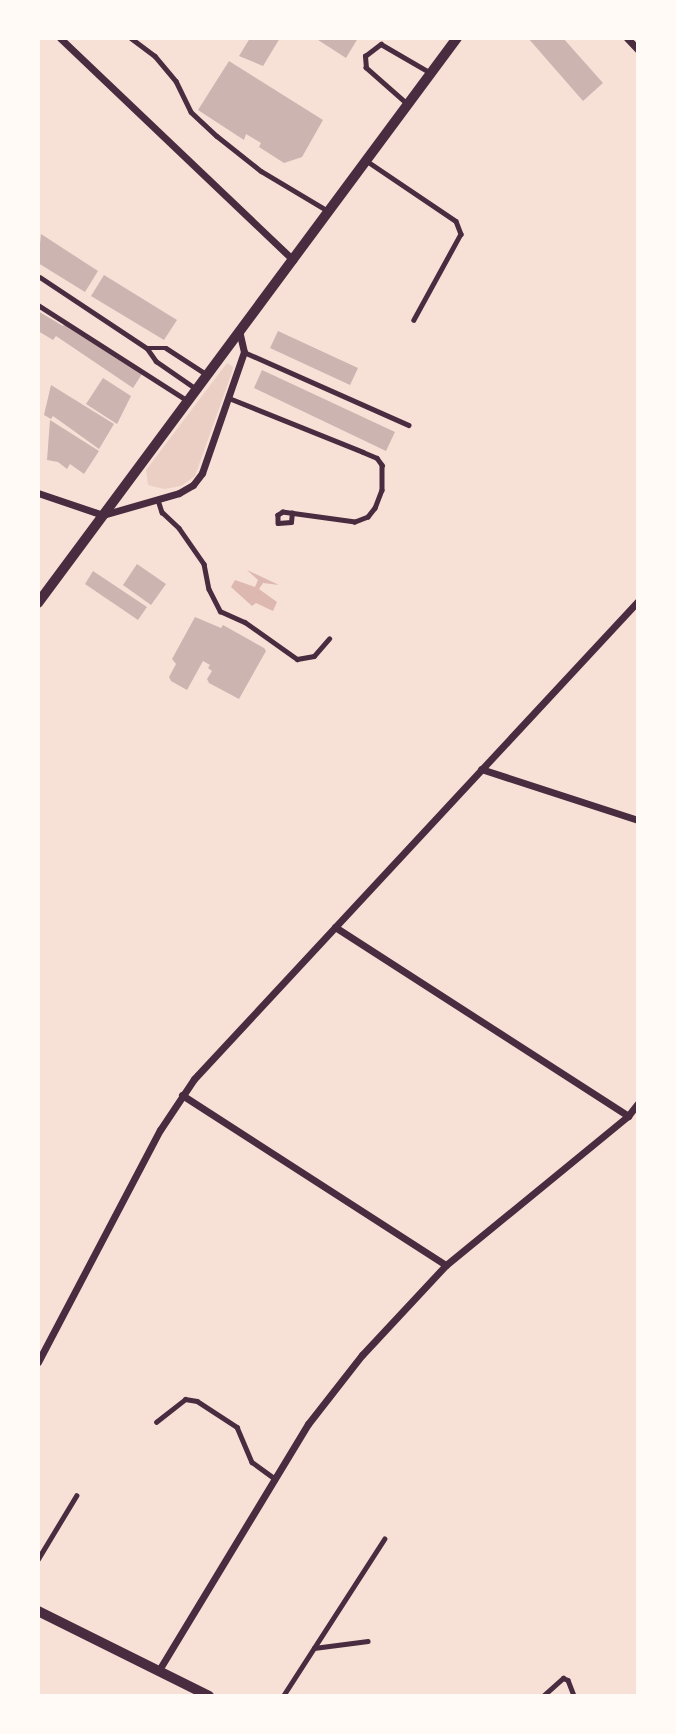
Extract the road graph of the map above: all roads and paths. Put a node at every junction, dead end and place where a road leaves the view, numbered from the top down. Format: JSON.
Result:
{"nodes":[{"id":1,"x":60,"y":38,"type":"edge"},
{"id":2,"x":131,"y":38,"type":"edge"},
{"id":3,"x":457,"y":38,"type":"edge"},
{"id":4,"x":627,"y":38,"type":"edge"},
{"id":5,"x":638,"y":50,"type":"edge"},
{"id":6,"x":431,"y":73,"type":"junction"},
{"id":7,"x":407,"y":105,"type":"junction"},
{"id":8,"x":367,"y":160,"type":"junction"},
{"id":9,"x":328,"y":211,"type":"junction"},
{"id":10,"x":293,"y":260,"type":"junction"},
{"id":11,"x":40,"y":277,"type":"edge"},
{"id":12,"x":38,"y":305,"type":"edge"},
{"id":13,"x":414,"y":320,"type":"dead end"},
{"id":14,"x":239,"y":331,"type":"junction"},
{"id":15,"x":147,"y":348,"type":"junction"},
{"id":16,"x":244,"y":352,"type":"junction"},
{"id":17,"x":207,"y":374,"type":"junction"},
{"id":18,"x":196,"y":389,"type":"junction"},
{"id":19,"x":229,"y":398,"type":"junction"},
{"id":20,"x":188,"y":401,"type":"junction"},
{"id":21,"x":409,"y":425,"type":"dead end"},
{"id":22,"x":38,"y":493,"type":"edge"},
{"id":23,"x":158,"y":499,"type":"junction"},
{"id":24,"x":292,"y":513,"type":"dead end"},
{"id":25,"x":103,"y":515,"type":"junction"},
{"id":26,"x":638,"y":601,"type":"edge"},
{"id":27,"x":38,"y":603,"type":"edge"},
{"id":28,"x":329,"y":639,"type":"dead end"},
{"id":29,"x":481,"y":769,"type":"junction"},
{"id":30,"x":638,"y":820,"type":"edge"},
{"id":31,"x":335,"y":927,"type":"junction"},
{"id":32,"x":182,"y":1095,"type":"junction"},
{"id":33,"x":638,"y":1103,"type":"edge"},
{"id":34,"x":628,"y":1116,"type":"junction"},
{"id":35,"x":446,"y":1265,"type":"junction"},
{"id":36,"x":38,"y":1362,"type":"edge"},
{"id":37,"x":156,"y":1422,"type":"dead end"},
{"id":38,"x":275,"y":1479,"type":"junction"},
{"id":39,"x":76,"y":1496,"type":"dead end"},
{"id":40,"x":384,"y":1539,"type":"dead end"},
{"id":41,"x":38,"y":1559,"type":"edge"},
{"id":42,"x":38,"y":1611,"type":"edge"},
{"id":43,"x":368,"y":1641,"type":"dead end"},
{"id":44,"x":313,"y":1648,"type":"junction"},
{"id":45,"x":159,"y":1670,"type":"junction"},
{"id":46,"x":209,"y":1696,"type":"edge"},
{"id":47,"x":283,"y":1696,"type":"edge"},
{"id":48,"x":543,"y":1696,"type":"edge"},
{"id":49,"x":574,"y":1696,"type":"edge"}],
"edges":[{"from":1,"to":10,"type":"street"},
{"from":2,"to":9,"type":"lane"},
{"from":3,"to":6,"type":"street"},
{"from":4,"to":5,"type":"street"},
{"from":6,"to":7,"type":"street"},
{"from":6,"to":7,"type":"lane"},
{"from":7,"to":8,"type":"street"},
{"from":8,"to":9,"type":"street"},
{"from":8,"to":13,"type":"lane"},
{"from":9,"to":10,"type":"street"},
{"from":10,"to":14,"type":"street"},
{"from":11,"to":15,"type":"lane"},
{"from":12,"to":20,"type":"lane"},
{"from":14,"to":16,"type":"street"},
{"from":14,"to":17,"type":"street"},
{"from":15,"to":17,"type":"lane"},
{"from":15,"to":18,"type":"lane"},
{"from":16,"to":19,"type":"street"},
{"from":16,"to":21,"type":"lane"},
{"from":17,"to":18,"type":"street"},
{"from":18,"to":20,"type":"street"},
{"from":19,"to":23,"type":"street"},
{"from":19,"to":24,"type":"lane"},
{"from":20,"to":25,"type":"street"},
{"from":22,"to":25,"type":"street"},
{"from":23,"to":25,"type":"street"},
{"from":23,"to":28,"type":"lane"},
{"from":25,"to":27,"type":"street"},
{"from":26,"to":29,"type":"street"},
{"from":29,"to":30,"type":"street"},
{"from":29,"to":31,"type":"street"},
{"from":31,"to":32,"type":"street"},
{"from":31,"to":34,"type":"street"},
{"from":32,"to":35,"type":"street"},
{"from":32,"to":36,"type":"street"},
{"from":33,"to":34,"type":"street"},
{"from":34,"to":35,"type":"street"},
{"from":35,"to":38,"type":"street"},
{"from":37,"to":38,"type":"lane"},
{"from":38,"to":45,"type":"street"},
{"from":39,"to":41,"type":"lane"},
{"from":40,"to":44,"type":"lane"},
{"from":42,"to":45,"type":"street"},
{"from":43,"to":44,"type":"lane"},
{"from":44,"to":47,"type":"lane"},
{"from":45,"to":46,"type":"street"},
{"from":48,"to":49,"type":"lane"}]}
